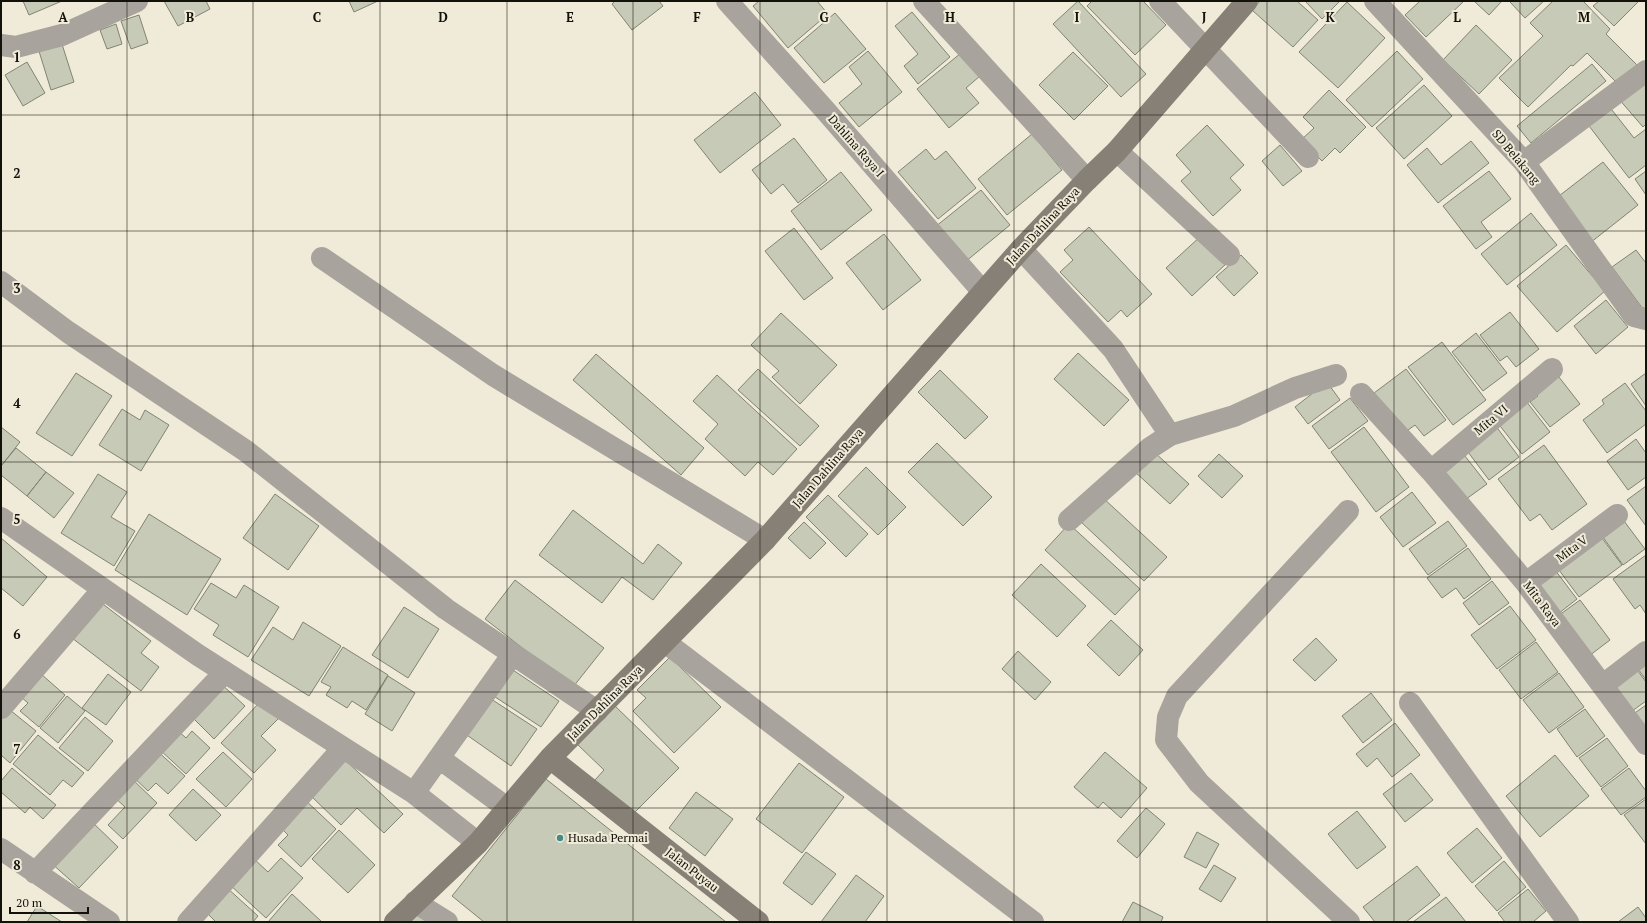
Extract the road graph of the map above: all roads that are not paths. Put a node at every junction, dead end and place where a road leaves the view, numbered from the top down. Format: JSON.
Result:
{"nodes":[{"id":1,"x":135,"y":1,"type":"edge"},
{"id":2,"x":727,"y":1,"type":"edge"},
{"id":3,"x":924,"y":1,"type":"edge"},
{"id":4,"x":1160,"y":1,"type":"edge"},
{"id":5,"x":1247,"y":1,"type":"edge"},
{"id":6,"x":1375,"y":1,"type":"edge"},
{"id":7,"x":1,"y":45,"type":"edge"},
{"id":8,"x":1206,"y":50,"type":"junction"},
{"id":9,"x":1646,"y":71,"type":"edge"},
{"id":10,"x":1117,"y":150,"type":"junction"},
{"id":11,"x":1308,"y":156,"type":"dead end"},
{"id":12,"x":1524,"y":162,"type":"junction"},
{"id":13,"x":1087,"y":180,"type":"junction"},
{"id":14,"x":1021,"y":249,"type":"junction"},
{"id":15,"x":1229,"y":255,"type":"dead end"},
{"id":16,"x":322,"y":258,"type":"dead end"},
{"id":17,"x":1,"y":282,"type":"edge"},
{"id":18,"x":983,"y":292,"type":"junction"},
{"id":19,"x":1646,"y":320,"type":"edge"},
{"id":20,"x":1552,"y":369,"type":"dead end"},
{"id":21,"x":1336,"y":375,"type":"dead end"},
{"id":22,"x":1361,"y":394,"type":"dead end"},
{"id":23,"x":1170,"y":435,"type":"junction"},
{"id":24,"x":1431,"y":471,"type":"junction"},
{"id":25,"x":1348,"y":511,"type":"dead end"},
{"id":26,"x":1617,"y":515,"type":"dead end"},
{"id":27,"x":1,"y":518,"type":"edge"},
{"id":28,"x":1069,"y":520,"type":"dead end"},
{"id":29,"x":765,"y":540,"type":"junction"},
{"id":30,"x":1526,"y":583,"type":"junction"},
{"id":31,"x":103,"y":589,"type":"junction"},
{"id":32,"x":665,"y":642,"type":"junction"},
{"id":33,"x":1646,"y":652,"type":"edge"},
{"id":34,"x":513,"y":654,"type":"junction"},
{"id":35,"x":225,"y":672,"type":"junction"},
{"id":36,"x":1603,"y":685,"type":"junction"},
{"id":37,"x":1410,"y":703,"type":"dead end"},
{"id":38,"x":1,"y":708,"type":"edge"},
{"id":39,"x":597,"y":711,"type":"junction"},
{"id":40,"x":1646,"y":744,"type":"edge"},
{"id":41,"x":343,"y":748,"type":"junction"},
{"id":42,"x":439,"y":758,"type":"junction"},
{"id":43,"x":550,"y":758,"type":"junction"},
{"id":44,"x":414,"y":793,"type":"junction"},
{"id":45,"x":507,"y":808,"type":"junction"},
{"id":46,"x":478,"y":843,"type":"junction"},
{"id":47,"x":1,"y":849,"type":"edge"},
{"id":48,"x":35,"y":873,"type":"junction"},
{"id":49,"x":415,"y":902,"type":"junction"},
{"id":50,"x":109,"y":922,"type":"edge"},
{"id":51,"x":188,"y":922,"type":"edge"},
{"id":52,"x":395,"y":922,"type":"edge"},
{"id":53,"x":447,"y":922,"type":"edge"},
{"id":54,"x":758,"y":922,"type":"edge"},
{"id":55,"x":1033,"y":922,"type":"edge"},
{"id":56,"x":1349,"y":922,"type":"edge"},
{"id":57,"x":1568,"y":922,"type":"edge"}],
"edges":[{"from":1,"to":7,"type":"street"},
{"from":2,"to":18,"type":"street","name":"Dahlina Raya I"},
{"from":3,"to":13,"type":"street"},
{"from":4,"to":8,"type":"street"},
{"from":5,"to":8,"type":"street","name":"Jalan Dahlina Raya"},
{"from":6,"to":12,"type":"street","name":"SD Belakang"},
{"from":8,"to":10,"type":"street","name":"Jalan Dahlina Raya"},
{"from":8,"to":11,"type":"street"},
{"from":9,"to":12,"type":"street"},
{"from":10,"to":13,"type":"street","name":"Jalan Dahlina Raya"},
{"from":10,"to":15,"type":"street"},
{"from":12,"to":19,"type":"street","name":"SD Belakang"},
{"from":13,"to":14,"type":"street","name":"Jalan Dahlina Raya"},
{"from":14,"to":18,"type":"street","name":"Jalan Dahlina Raya"},
{"from":14,"to":23,"type":"street"},
{"from":16,"to":29,"type":"street"},
{"from":17,"to":34,"type":"street"},
{"from":18,"to":29,"type":"street","name":"Jalan Dahlina Raya"},
{"from":20,"to":24,"type":"street","name":"Mita VI"},
{"from":21,"to":23,"type":"street"},
{"from":22,"to":24,"type":"street","name":"Mita Raya"},
{"from":23,"to":28,"type":"street"},
{"from":24,"to":30,"type":"street","name":"Mita Raya"},
{"from":25,"to":56,"type":"street"},
{"from":26,"to":30,"type":"street","name":"Mita V"},
{"from":27,"to":31,"type":"street"},
{"from":29,"to":32,"type":"street","name":"Jalan Dahlina Raya"},
{"from":30,"to":36,"type":"street","name":"Mita Raya"},
{"from":31,"to":35,"type":"street"},
{"from":31,"to":38,"type":"street"},
{"from":32,"to":39,"type":"street","name":"Jalan Dahlina Raya"},
{"from":32,"to":55,"type":"street"},
{"from":33,"to":36,"type":"street"},
{"from":34,"to":39,"type":"street"},
{"from":34,"to":42,"type":"street"},
{"from":35,"to":41,"type":"street"},
{"from":35,"to":48,"type":"street"},
{"from":36,"to":40,"type":"street","name":"Mita Raya"},
{"from":37,"to":57,"type":"street"},
{"from":39,"to":43,"type":"street","name":"Jalan Dahlina Raya"},
{"from":41,"to":44,"type":"street"},
{"from":41,"to":51,"type":"street"},
{"from":42,"to":44,"type":"street"},
{"from":42,"to":45,"type":"street"},
{"from":43,"to":45,"type":"street","name":"Jalan Dahlina Raya"},
{"from":43,"to":54,"type":"street","name":"Jalan Puyau"},
{"from":44,"to":46,"type":"street"},
{"from":45,"to":46,"type":"street","name":"Jalan Dahlina Raya"},
{"from":46,"to":49,"type":"street","name":"Jalan Dahlina Raya"},
{"from":47,"to":48,"type":"street"},
{"from":48,"to":50,"type":"street"},
{"from":49,"to":52,"type":"street","name":"Jalan Dahlina Raya"},
{"from":49,"to":53,"type":"street"}]}
